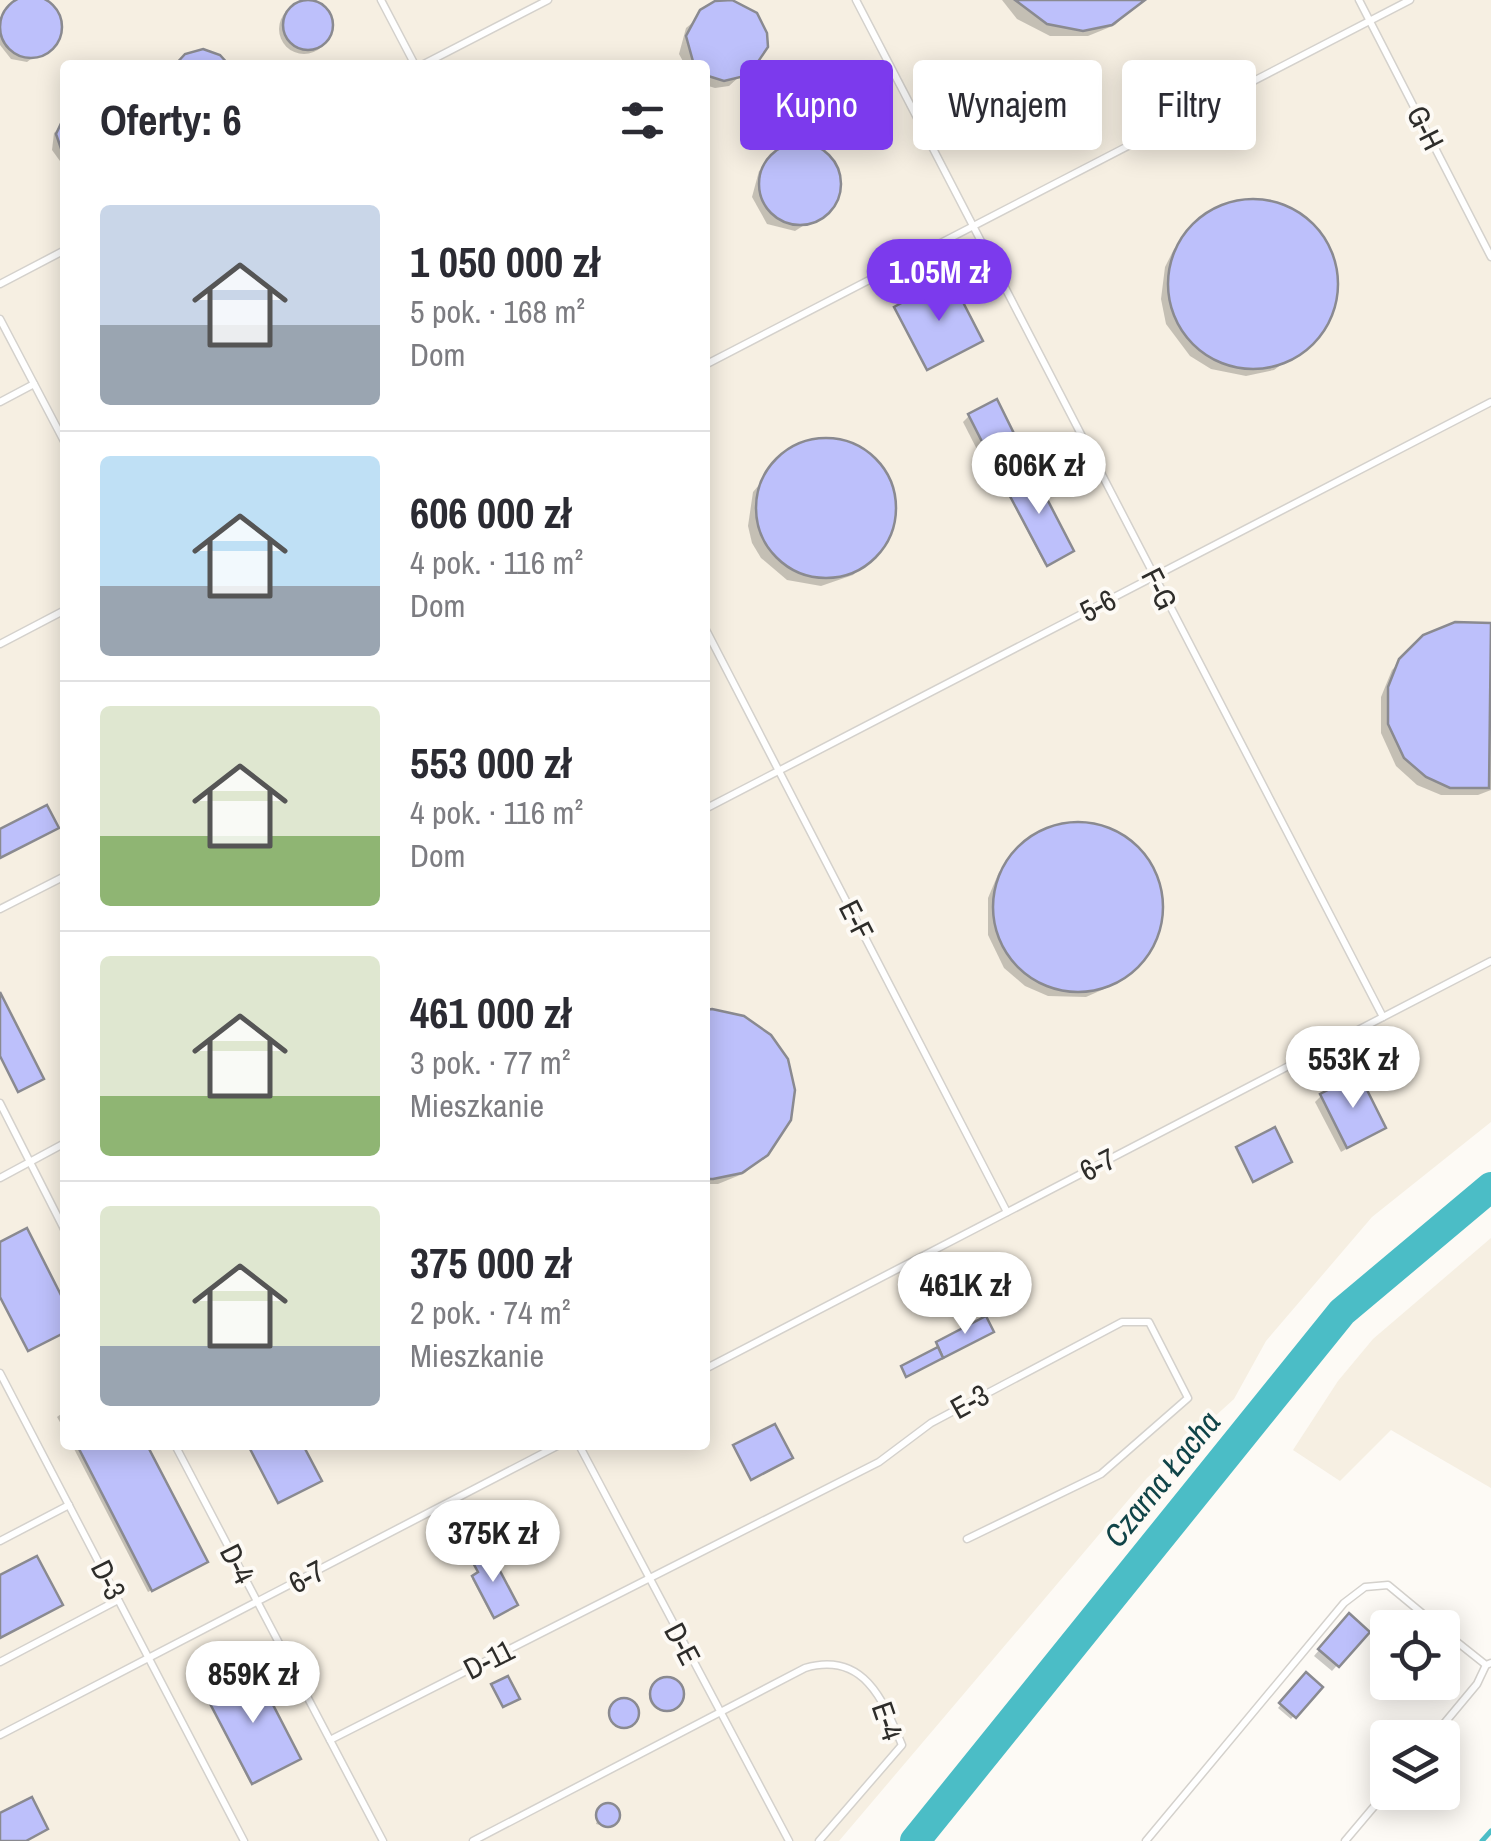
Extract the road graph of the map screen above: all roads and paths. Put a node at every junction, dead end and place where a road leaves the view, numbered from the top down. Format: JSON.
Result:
{"nodes":[{"id":1,"x":381,"y":0,"type":"edge"},
{"id":2,"x":548,"y":0,"type":"edge"},
{"id":3,"x":856,"y":0,"type":"edge"},
{"id":4,"x":1359,"y":0,"type":"edge"},
{"id":5,"x":1410,"y":0,"type":"edge"},
{"id":6,"x":1370,"y":21,"type":"junction"},
{"id":7,"x":411,"y":60,"type":"edge"},
{"id":8,"x":432,"y":60,"type":"edge"},
{"id":9,"x":972,"y":227,"type":"junction"},
{"id":10,"x":60,"y":253,"type":"edge"},
{"id":11,"x":1491,"y":257,"type":"edge"},
{"id":12,"x":0,"y":284,"type":"edge"},
{"id":13,"x":0,"y":318,"type":"edge"},
{"id":14,"x":710,"y":362,"type":"edge"},
{"id":15,"x":34,"y":384,"type":"junction"},
{"id":16,"x":0,"y":402,"type":"edge"},
{"id":17,"x":1491,"y":402,"type":"edge"},
{"id":18,"x":60,"y":433,"type":"edge"},
{"id":19,"x":1153,"y":577,"type":"junction"},
{"id":20,"x":60,"y":613,"type":"edge"},
{"id":21,"x":710,"y":638,"type":"edge"},
{"id":22,"x":0,"y":644,"type":"edge"},
{"id":23,"x":779,"y":770,"type":"junction"},
{"id":24,"x":710,"y":806,"type":"edge"},
{"id":25,"x":60,"y":879,"type":"edge"},
{"id":26,"x":0,"y":909,"type":"edge"},
{"id":27,"x":1491,"y":961,"type":"edge"},
{"id":28,"x":1382,"y":1018,"type":"junction"},
{"id":29,"x":0,"y":1103,"type":"edge"},
{"id":30,"x":60,"y":1146,"type":"edge"},
{"id":31,"x":30,"y":1162,"type":"junction"},
{"id":32,"x":0,"y":1178,"type":"edge"},
{"id":33,"x":1008,"y":1212,"type":"junction"},
{"id":34,"x":60,"y":1221,"type":"edge"},
{"id":35,"x":710,"y":1366,"type":"edge"},
{"id":36,"x":0,"y":1373,"type":"edge"},
{"id":37,"x":179,"y":1450,"type":"edge"},
{"id":38,"x":549,"y":1450,"type":"edge"},
{"id":39,"x":582,"y":1450,"type":"edge"},
{"id":40,"x":69,"y":1504,"type":"junction"},
{"id":41,"x":967,"y":1539,"type":"dead end"},
{"id":42,"x":0,"y":1541,"type":"edge"},
{"id":43,"x":648,"y":1581,"type":"junction"},
{"id":44,"x":118,"y":1600,"type":"junction"},
{"id":45,"x":257,"y":1603,"type":"junction"},
{"id":46,"x":1418,"y":1610,"type":"edge"},
{"id":47,"x":1460,"y":1643,"type":"edge"},
{"id":48,"x":149,"y":1659,"type":"junction"},
{"id":49,"x":0,"y":1662,"type":"edge"},
{"id":50,"x":1488,"y":1664,"type":"edge"},
{"id":51,"x":719,"y":1714,"type":"junction"},
{"id":52,"x":1447,"y":1720,"type":"edge"},
{"id":53,"x":0,"y":1736,"type":"edge"},
{"id":54,"x":330,"y":1740,"type":"junction"},
{"id":55,"x":1371,"y":1810,"type":"edge"},
{"id":56,"x":244,"y":1841,"type":"edge"},
{"id":57,"x":383,"y":1841,"type":"edge"},
{"id":58,"x":473,"y":1841,"type":"edge"},
{"id":59,"x":789,"y":1841,"type":"edge"},
{"id":60,"x":819,"y":1841,"type":"edge"},
{"id":61,"x":1146,"y":1841,"type":"edge"},
{"id":62,"x":1345,"y":1841,"type":"edge"}],
"edges":[{"from":1,"to":7,"type":"lane"},
{"from":2,"to":8,"type":"lane"},
{"from":3,"to":9,"type":"lane","name":"F-G"},
{"from":4,"to":6,"type":"lane","name":"G-H"},
{"from":5,"to":6,"type":"lane"},
{"from":6,"to":9,"type":"lane"},
{"from":6,"to":11,"type":"lane","name":"G-H"},
{"from":9,"to":14,"type":"lane"},
{"from":9,"to":19,"type":"lane","name":"F-G"},
{"from":10,"to":12,"type":"lane"},
{"from":13,"to":15,"type":"lane"},
{"from":15,"to":16,"type":"lane"},
{"from":15,"to":18,"type":"lane"},
{"from":17,"to":19,"type":"lane","name":"5-6"},
{"from":19,"to":23,"type":"lane","name":"5-6"},
{"from":19,"to":28,"type":"lane","name":"F-G"},
{"from":20,"to":22,"type":"lane"},
{"from":21,"to":23,"type":"lane","name":"E-F"},
{"from":23,"to":24,"type":"lane","name":"5-6"},
{"from":23,"to":33,"type":"lane","name":"E-F"},
{"from":25,"to":26,"type":"lane"},
{"from":27,"to":28,"type":"lane","name":"6-7"},
{"from":28,"to":33,"type":"lane","name":"6-7"},
{"from":29,"to":31,"type":"lane"},
{"from":30,"to":31,"type":"lane"},
{"from":31,"to":32,"type":"lane"},
{"from":31,"to":34,"type":"lane"},
{"from":33,"to":35,"type":"lane","name":"6-7"},
{"from":36,"to":40,"type":"lane","name":"D-3"},
{"from":37,"to":45,"type":"lane","name":"D-4"},
{"from":38,"to":45,"type":"lane","name":"6-7"},
{"from":39,"to":43,"type":"lane","name":"D-E"},
{"from":40,"to":42,"type":"lane"},
{"from":40,"to":44,"type":"lane","name":"D-3"},
{"from":41,"to":43,"type":"lane","name":"E-3"},
{"from":43,"to":51,"type":"lane","name":"D-E"},
{"from":43,"to":54,"type":"lane","name":"D-11"},
{"from":44,"to":48,"type":"lane","name":"D-3"},
{"from":44,"to":49,"type":"lane"},
{"from":45,"to":48,"type":"lane","name":"6-7"},
{"from":45,"to":54,"type":"lane","name":"D-4"},
{"from":46,"to":61,"type":"lane"},
{"from":47,"to":50,"type":"lane"},
{"from":48,"to":53,"type":"lane","name":"6-7"},
{"from":48,"to":56,"type":"lane","name":"D-3"},
{"from":50,"to":52,"type":"lane"},
{"from":51,"to":58,"type":"lane"},
{"from":51,"to":59,"type":"lane","name":"D-E"},
{"from":51,"to":60,"type":"lane","name":"E-4"},
{"from":54,"to":57,"type":"lane","name":"D-4"},
{"from":55,"to":62,"type":"lane"}]}
